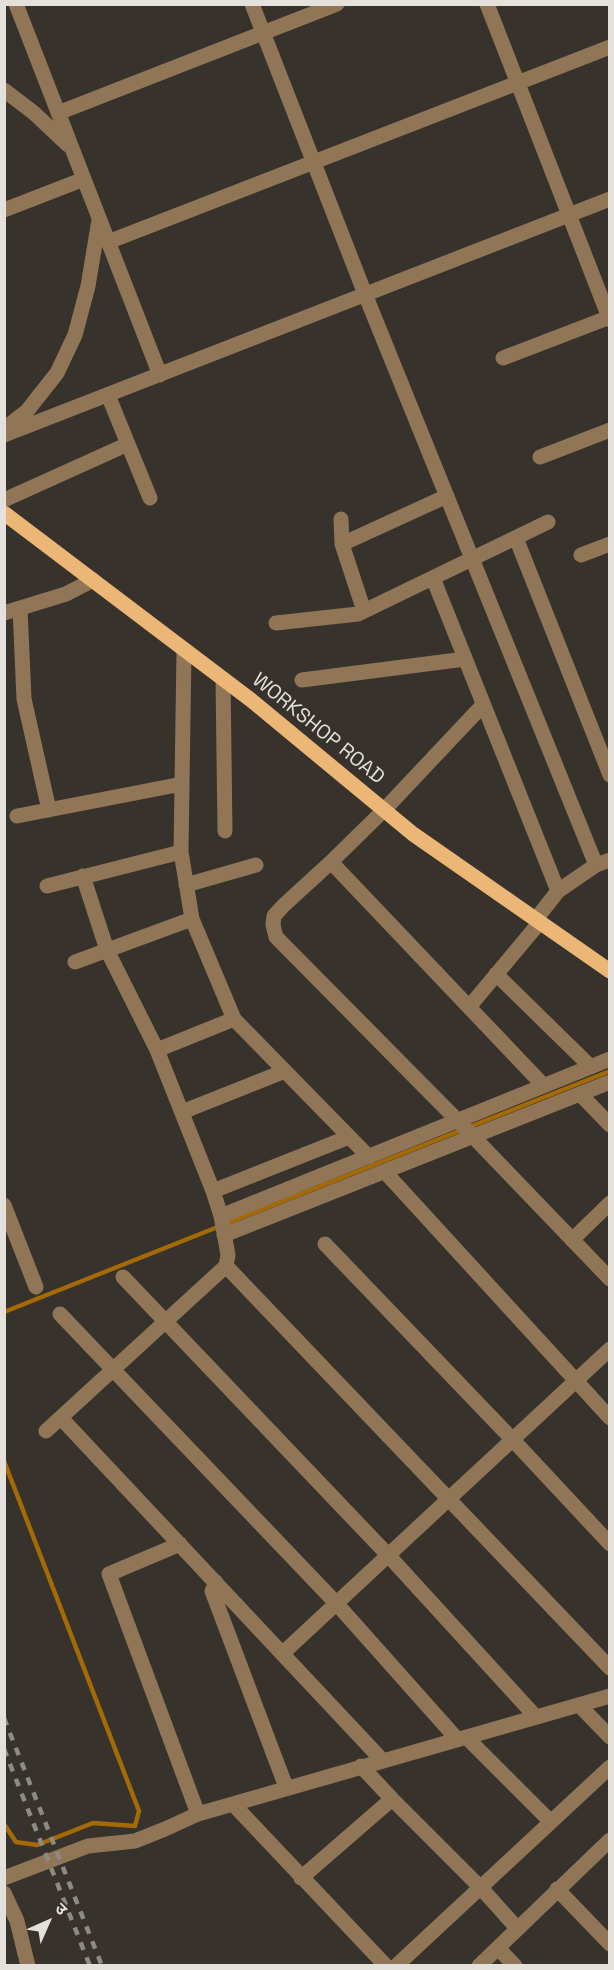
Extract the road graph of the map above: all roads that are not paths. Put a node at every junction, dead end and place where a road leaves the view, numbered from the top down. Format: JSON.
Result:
{"nodes":[{"id":1,"x":16,"y":4,"type":"edge"},
{"id":2,"x":252,"y":4,"type":"edge"},
{"id":3,"x":337,"y":4,"type":"edge"},
{"id":4,"x":487,"y":4,"type":"edge"},
{"id":5,"x":263,"y":33,"type":"junction"},
{"id":6,"x":609,"y":47,"type":"edge"},
{"id":7,"x":517,"y":83,"type":"junction"},
{"id":8,"x":4,"y":90,"type":"edge"},
{"id":9,"x":58,"y":113,"type":"junction"},
{"id":10,"x":72,"y":149,"type":"junction"},
{"id":11,"x":313,"y":163,"type":"junction"},
{"id":12,"x":84,"y":179,"type":"junction"},
{"id":13,"x":609,"y":199,"type":"edge"},
{"id":14,"x":4,"y":210,"type":"edge"},
{"id":15,"x":569,"y":215,"type":"junction"},
{"id":16,"x":99,"y":218,"type":"junction"},
{"id":17,"x":108,"y":242,"type":"junction"},
{"id":18,"x":364,"y":294,"type":"junction"},
{"id":19,"x":609,"y":318,"type":"edge"},
{"id":20,"x":503,"y":358,"type":"dead end"},
{"id":21,"x":160,"y":375,"type":"junction"},
{"id":22,"x":108,"y":395,"type":"junction"},
{"id":23,"x":4,"y":429,"type":"edge"},
{"id":24,"x":609,"y":430,"type":"edge"},
{"id":25,"x":4,"y":435,"type":"edge"},
{"id":26,"x":128,"y":444,"type":"junction"},
{"id":27,"x":540,"y":457,"type":"dead end"},
{"id":28,"x":447,"y":496,"type":"junction"},
{"id":29,"x":150,"y":498,"type":"dead end"},
{"id":30,"x":4,"y":500,"type":"edge"},
{"id":31,"x":4,"y":513,"type":"edge"},
{"id":32,"x":341,"y":519,"type":"dead end"},
{"id":33,"x":548,"y":522,"type":"dead end"},
{"id":34,"x":516,"y":537,"type":"junction"},
{"id":35,"x":342,"y":544,"type":"junction"},
{"id":36,"x":609,"y":544,"type":"edge"},
{"id":37,"x":581,"y":555,"type":"dead end"},
{"id":38,"x":472,"y":559,"type":"junction"},
{"id":39,"x":433,"y":578,"type":"junction"},
{"id":40,"x":93,"y":580,"type":"junction"},
{"id":41,"x":20,"y":608,"type":"junction"},
{"id":42,"x":364,"y":611,"type":"junction"},
{"id":43,"x":4,"y":613,"type":"edge"},
{"id":44,"x":276,"y":623,"type":"dead end"},
{"id":45,"x":184,"y":650,"type":"junction"},
{"id":46,"x":465,"y":659,"type":"junction"},
{"id":47,"x":223,"y":679,"type":"junction"},
{"id":48,"x":302,"y":680,"type":"dead end"},
{"id":49,"x":483,"y":705,"type":"junction"},
{"id":50,"x":609,"y":775,"type":"edge"},
{"id":51,"x":182,"y":784,"type":"junction"},
{"id":52,"x":49,"y":810,"type":"junction"},
{"id":53,"x":384,"y":810,"type":"junction"},
{"id":54,"x":17,"y":816,"type":"dead end"},
{"id":55,"x":225,"y":831,"type":"dead end"},
{"id":56,"x":181,"y":852,"type":"junction"},
{"id":57,"x":331,"y":862,"type":"junction"},
{"id":58,"x":603,"y":862,"type":"edge"},
{"id":59,"x":256,"y":865,"type":"dead end"},
{"id":60,"x":83,"y":876,"type":"junction"},
{"id":61,"x":186,"y":885,"type":"junction"},
{"id":62,"x":46,"y":886,"type":"dead end"},
{"id":63,"x":558,"y":891,"type":"junction"},
{"id":64,"x":192,"y":920,"type":"junction"},
{"id":65,"x":538,"y":921,"type":"junction"},
{"id":66,"x":107,"y":950,"type":"junction"},
{"id":67,"x":75,"y":962,"type":"dead end"},
{"id":68,"x":609,"y":971,"type":"edge"},
{"id":69,"x":496,"y":974,"type":"junction"},
{"id":70,"x":469,"y":1007,"type":"junction"},
{"id":71,"x":234,"y":1019,"type":"junction"},
{"id":72,"x":157,"y":1050,"type":"junction"},
{"id":73,"x":609,"y":1059,"type":"edge"},
{"id":74,"x":591,"y":1067,"type":"junction"},
{"id":75,"x":285,"y":1071,"type":"junction"},
{"id":76,"x":609,"y":1082,"type":"edge"},
{"id":77,"x":544,"y":1086,"type":"junction"},
{"id":78,"x":580,"y":1094,"type":"junction"},
{"id":79,"x":182,"y":1112,"type":"junction"},
{"id":80,"x":609,"y":1125,"type":"edge"},
{"id":81,"x":466,"y":1128,"type":"junction"},
{"id":82,"x":349,"y":1137,"type":"junction"},
{"id":83,"x":369,"y":1157,"type":"junction"},
{"id":84,"x":385,"y":1172,"type":"junction"},
{"id":85,"x":213,"y":1191,"type":"junction"},
{"id":86,"x":609,"y":1203,"type":"edge"},
{"id":87,"x":4,"y":1205,"type":"edge"},
{"id":88,"x":222,"y":1225,"type":"junction"},
{"id":89,"x":572,"y":1240,"type":"junction"},
{"id":90,"x":325,"y":1244,"type":"dead end"},
{"id":91,"x":226,"y":1266,"type":"junction"},
{"id":92,"x":123,"y":1277,"type":"dead end"},
{"id":93,"x":609,"y":1279,"type":"edge"},
{"id":94,"x":36,"y":1287,"type":"dead end"},
{"id":95,"x":60,"y":1314,"type":"dead end"},
{"id":96,"x":166,"y":1322,"type":"junction"},
{"id":97,"x":609,"y":1349,"type":"edge"},
{"id":98,"x":114,"y":1369,"type":"junction"},
{"id":99,"x":575,"y":1381,"type":"junction"},
{"id":100,"x":60,"y":1418,"type":"junction"},
{"id":101,"x":609,"y":1418,"type":"edge"},
{"id":102,"x":46,"y":1431,"type":"dead end"},
{"id":103,"x":512,"y":1439,"type":"junction"},
{"id":104,"x":449,"y":1498,"type":"junction"},
{"id":105,"x":180,"y":1544,"type":"junction"},
{"id":106,"x":609,"y":1544,"type":"edge"},
{"id":107,"x":388,"y":1555,"type":"junction"},
{"id":108,"x":216,"y":1582,"type":"junction"},
{"id":109,"x":336,"y":1603,"type":"junction"},
{"id":110,"x":283,"y":1653,"type":"junction"},
{"id":111,"x":609,"y":1668,"type":"edge"},
{"id":112,"x":609,"y":1696,"type":"edge"},
{"id":113,"x":579,"y":1705,"type":"junction"},
{"id":114,"x":536,"y":1717,"type":"junction"},
{"id":115,"x":609,"y":1737,"type":"edge"},
{"id":116,"x":462,"y":1738,"type":"junction"},
{"id":117,"x":382,"y":1760,"type":"junction"},
{"id":118,"x":361,"y":1766,"type":"junction"},
{"id":119,"x":609,"y":1767,"type":"edge"},
{"id":120,"x":286,"y":1787,"type":"junction"},
{"id":121,"x":392,"y":1799,"type":"junction"},
{"id":122,"x":233,"y":1804,"type":"junction"},
{"id":123,"x":198,"y":1814,"type":"junction"},
{"id":124,"x":551,"y":1822,"type":"junction"},
{"id":125,"x":609,"y":1840,"type":"edge"},
{"id":126,"x":4,"y":1878,"type":"edge"},
{"id":127,"x":301,"y":1878,"type":"junction"},
{"id":128,"x":481,"y":1888,"type":"junction"},
{"id":129,"x":557,"y":1889,"type":"junction"},
{"id":130,"x":4,"y":1893,"type":"edge"},
{"id":131,"x":516,"y":1928,"type":"junction"},
{"id":132,"x":609,"y":1944,"type":"edge"},
{"id":133,"x":498,"y":1948,"type":"junction"},
{"id":134,"x":27,"y":1965,"type":"edge"},
{"id":135,"x":386,"y":1965,"type":"edge"},
{"id":136,"x":396,"y":1965,"type":"edge"},
{"id":137,"x":479,"y":1965,"type":"edge"},
{"id":138,"x":515,"y":1965,"type":"edge"}],
"edges":[{"from":1,"to":9,"type":"street"},
{"from":2,"to":5,"type":"street"},
{"from":3,"to":5,"type":"street"},
{"from":4,"to":7,"type":"street"},
{"from":5,"to":9,"type":"street"},
{"from":5,"to":11,"type":"street"},
{"from":6,"to":7,"type":"street"},
{"from":7,"to":11,"type":"street"},
{"from":7,"to":15,"type":"street"},
{"from":8,"to":10,"type":"street"},
{"from":9,"to":10,"type":"street"},
{"from":10,"to":12,"type":"street"},
{"from":11,"to":17,"type":"street"},
{"from":11,"to":18,"type":"street"},
{"from":12,"to":14,"type":"street"},
{"from":12,"to":16,"type":"street"},
{"from":13,"to":15,"type":"street"},
{"from":15,"to":18,"type":"street"},
{"from":15,"to":19,"type":"street"},
{"from":16,"to":17,"type":"street"},
{"from":16,"to":23,"type":"street"},
{"from":17,"to":21,"type":"street"},
{"from":18,"to":21,"type":"street"},
{"from":18,"to":28,"type":"street"},
{"from":19,"to":20,"type":"street"},
{"from":21,"to":22,"type":"street"},
{"from":22,"to":25,"type":"street"},
{"from":22,"to":26,"type":"street"},
{"from":24,"to":27,"type":"street"},
{"from":26,"to":29,"type":"street"},
{"from":26,"to":30,"type":"street"},
{"from":28,"to":35,"type":"street"},
{"from":28,"to":38,"type":"street"},
{"from":31,"to":40,"type":"main road","name":"WORKSHOP ROAD"},
{"from":32,"to":35,"type":"street"},
{"from":33,"to":34,"type":"street"},
{"from":34,"to":38,"type":"street"},
{"from":34,"to":50,"type":"street"},
{"from":35,"to":42,"type":"street"},
{"from":36,"to":37,"type":"street"},
{"from":38,"to":39,"type":"street"},
{"from":38,"to":58,"type":"street"},
{"from":39,"to":42,"type":"street"},
{"from":39,"to":46,"type":"street"},
{"from":40,"to":41,"type":"street"},
{"from":40,"to":45,"type":"main road","name":"WORKSHOP ROAD"},
{"from":41,"to":43,"type":"street"},
{"from":41,"to":52,"type":"street"},
{"from":42,"to":44,"type":"street"},
{"from":45,"to":47,"type":"main road","name":"WORKSHOP ROAD"},
{"from":45,"to":51,"type":"street"},
{"from":46,"to":48,"type":"street"},
{"from":46,"to":49,"type":"street"},
{"from":47,"to":53,"type":"main road","name":"WORKSHOP ROAD"},
{"from":47,"to":55,"type":"street"},
{"from":49,"to":53,"type":"street"},
{"from":49,"to":63,"type":"street"},
{"from":51,"to":52,"type":"street"},
{"from":51,"to":56,"type":"street"},
{"from":52,"to":54,"type":"street"},
{"from":53,"to":57,"type":"street"},
{"from":53,"to":65,"type":"main road","name":"WORKSHOP ROAD"},
{"from":56,"to":60,"type":"street"},
{"from":56,"to":61,"type":"street"},
{"from":57,"to":70,"type":"street"},
{"from":57,"to":81,"type":"street"},
{"from":58,"to":63,"type":"street"},
{"from":59,"to":61,"type":"street"},
{"from":60,"to":62,"type":"street"},
{"from":60,"to":66,"type":"street"},
{"from":61,"to":64,"type":"street"},
{"from":63,"to":65,"type":"street"},
{"from":64,"to":66,"type":"street"},
{"from":64,"to":71,"type":"street"},
{"from":65,"to":68,"type":"main road","name":"WORKSHOP ROAD"},
{"from":65,"to":69,"type":"street"},
{"from":66,"to":67,"type":"street"},
{"from":66,"to":72,"type":"street"},
{"from":69,"to":70,"type":"street"},
{"from":69,"to":74,"type":"street"},
{"from":70,"to":77,"type":"street"},
{"from":71,"to":72,"type":"street"},
{"from":71,"to":75,"type":"street"},
{"from":72,"to":79,"type":"street"},
{"from":73,"to":74,"type":"street"},
{"from":74,"to":77,"type":"street"},
{"from":75,"to":79,"type":"street"},
{"from":75,"to":82,"type":"street"},
{"from":76,"to":78,"type":"street"},
{"from":77,"to":81,"type":"street"},
{"from":78,"to":80,"type":"street"},
{"from":78,"to":81,"type":"street"},
{"from":79,"to":85,"type":"street"},
{"from":81,"to":83,"type":"street"},
{"from":81,"to":84,"type":"street"},
{"from":81,"to":89,"type":"street"},
{"from":82,"to":83,"type":"street"},
{"from":82,"to":85,"type":"street"},
{"from":83,"to":88,"type":"street"},
{"from":84,"to":88,"type":"street"},
{"from":84,"to":99,"type":"street"},
{"from":85,"to":88,"type":"street"},
{"from":86,"to":89,"type":"street"},
{"from":87,"to":94,"type":"street"},
{"from":88,"to":91,"type":"street"},
{"from":89,"to":93,"type":"street"},
{"from":90,"to":103,"type":"street"},
{"from":91,"to":96,"type":"street"},
{"from":91,"to":104,"type":"street"},
{"from":92,"to":96,"type":"street"},
{"from":95,"to":98,"type":"street"},
{"from":96,"to":98,"type":"street"},
{"from":96,"to":107,"type":"street"},
{"from":97,"to":99,"type":"street"},
{"from":98,"to":100,"type":"street"},
{"from":98,"to":109,"type":"street"},
{"from":99,"to":101,"type":"street"},
{"from":99,"to":103,"type":"street"},
{"from":100,"to":102,"type":"street"},
{"from":100,"to":105,"type":"street"},
{"from":103,"to":104,"type":"street"},
{"from":103,"to":106,"type":"street"},
{"from":104,"to":107,"type":"street"},
{"from":104,"to":111,"type":"street"},
{"from":105,"to":108,"type":"street"},
{"from":105,"to":123,"type":"street"},
{"from":107,"to":109,"type":"street"},
{"from":107,"to":114,"type":"street"},
{"from":108,"to":110,"type":"street"},
{"from":108,"to":120,"type":"street"},
{"from":109,"to":110,"type":"street"},
{"from":109,"to":116,"type":"street"},
{"from":110,"to":117,"type":"street"},
{"from":112,"to":113,"type":"street"},
{"from":113,"to":114,"type":"street"},
{"from":113,"to":115,"type":"street"},
{"from":114,"to":116,"type":"street"},
{"from":116,"to":117,"type":"street"},
{"from":116,"to":124,"type":"street"},
{"from":117,"to":118,"type":"street"},
{"from":118,"to":120,"type":"street"},
{"from":118,"to":121,"type":"street"},
{"from":119,"to":124,"type":"street"},
{"from":120,"to":122,"type":"street"},
{"from":121,"to":127,"type":"street"},
{"from":121,"to":128,"type":"street"},
{"from":122,"to":123,"type":"street"},
{"from":122,"to":127,"type":"street"},
{"from":123,"to":126,"type":"street"},
{"from":124,"to":128,"type":"street"},
{"from":125,"to":129,"type":"street"},
{"from":127,"to":135,"type":"street"},
{"from":128,"to":131,"type":"street"},
{"from":128,"to":136,"type":"street"},
{"from":129,"to":131,"type":"street"},
{"from":129,"to":132,"type":"street"},
{"from":130,"to":134,"type":"street"},
{"from":131,"to":133,"type":"street"},
{"from":133,"to":137,"type":"street"},
{"from":133,"to":138,"type":"street"}]}
